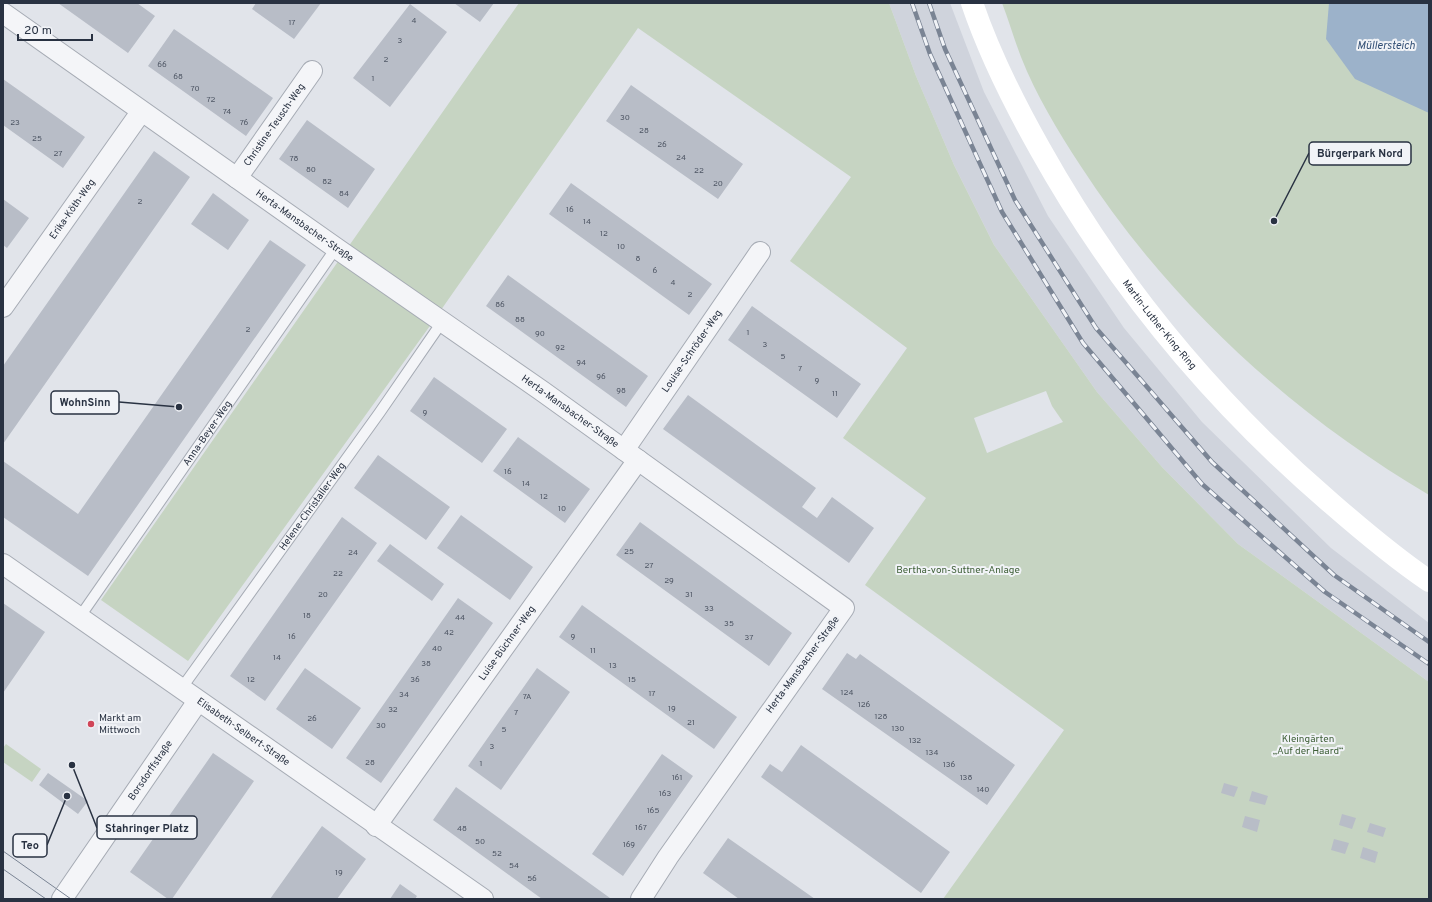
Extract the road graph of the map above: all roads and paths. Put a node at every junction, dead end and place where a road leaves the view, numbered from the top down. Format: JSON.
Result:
{"nodes":[{"id":1,"x":972,"y":3,"type":"edge"},
{"id":2,"x":3,"y":13,"type":"edge"},
{"id":3,"x":312,"y":71,"type":"dead end"},
{"id":4,"x":141,"y":112,"type":"junction"},
{"id":5,"x":237,"y":178,"type":"junction"},
{"id":6,"x":336,"y":248,"type":"junction"},
{"id":7,"x":760,"y":252,"type":"dead end"},
{"id":8,"x":3,"y":307,"type":"edge"},
{"id":9,"x":442,"y":322,"type":"junction"},
{"id":10,"x":631,"y":455,"type":"junction"},
{"id":11,"x":3,"y":564,"type":"edge"},
{"id":12,"x":1429,"y":581,"type":"edge"},
{"id":13,"x":79,"y":618,"type":"junction"},
{"id":14,"x":181,"y":689,"type":"junction"},
{"id":15,"x":198,"y":701,"type":"junction"},
{"id":16,"x":376,"y":826,"type":"junction"},
{"id":17,"x":62,"y":899,"type":"edge"},
{"id":18,"x":483,"y":899,"type":"edge"},
{"id":19,"x":641,"y":899,"type":"edge"}],
"edges":[{"from":1,"to":12,"type":"main road","name":"Martin-Luther-King-Ring"},
{"from":2,"to":4,"type":"street","name":"Herta-Mansbacher-Straße"},
{"from":3,"to":5,"type":"street","name":"Christine-Teusch-Weg"},
{"from":4,"to":5,"type":"street","name":"Herta-Mansbacher-Straße"},
{"from":4,"to":8,"type":"street","name":"Erika-Köth-Weg"},
{"from":5,"to":6,"type":"street","name":"Herta-Mansbacher-Straße"},
{"from":6,"to":9,"type":"street","name":"Herta-Mansbacher-Straße"},
{"from":6,"to":13,"type":"lane","name":"Anna-Beyer-Weg"},
{"from":7,"to":10,"type":"street","name":"Louise-Schröder-Weg"},
{"from":9,"to":10,"type":"street","name":"Herta-Mansbacher-Straße"},
{"from":9,"to":14,"type":"lane","name":"Helene-Christaller-Weg"},
{"from":10,"to":16,"type":"street","name":"Luise-Büchner-Weg"},
{"from":10,"to":19,"type":"street","name":"Herta-Mansbacher-Straße"},
{"from":11,"to":13,"type":"street","name":"Elisabeth-Selbert-Straße"},
{"from":13,"to":14,"type":"street","name":"Elisabeth-Selbert-Straße"},
{"from":14,"to":15,"type":"street","name":"Elisabeth-Selbert-Straße"},
{"from":15,"to":16,"type":"street","name":"Elisabeth-Selbert-Straße"},
{"from":15,"to":17,"type":"street","name":"Borsdorffstraße"},
{"from":16,"to":18,"type":"street","name":"Elisabeth-Selbert-Straße"}]}
